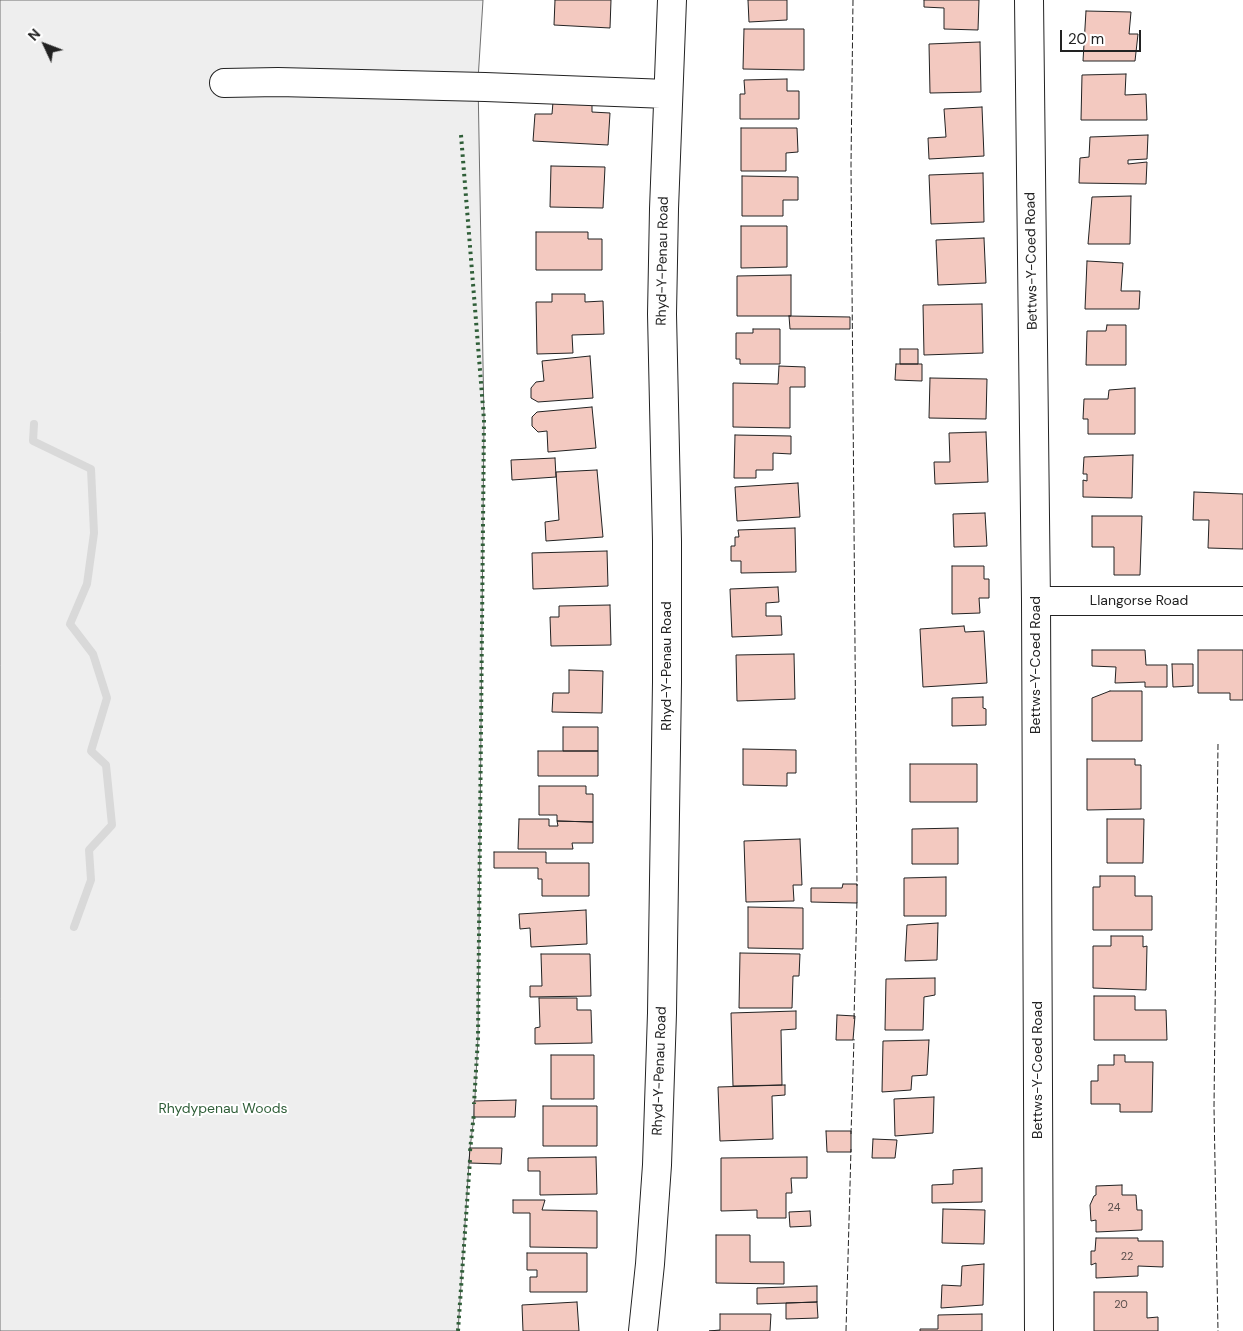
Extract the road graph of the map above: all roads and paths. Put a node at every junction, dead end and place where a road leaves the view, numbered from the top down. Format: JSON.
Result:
{"nodes":[{"id":1,"x":672,"y":0,"type":"edge"},
{"id":2,"x":1029,"y":0,"type":"edge"},
{"id":3,"x":224,"y":83,"type":"dead end"},
{"id":4,"x":667,"y":94,"type":"junction"},
{"id":5,"x":1036,"y":601,"type":"junction"},
{"id":6,"x":1243,"y":601,"type":"edge"},
{"id":7,"x":643,"y":1331,"type":"edge"},
{"id":8,"x":1039,"y":1331,"type":"edge"}],
"edges":[{"from":1,"to":4,"type":"street","name":"Rhyd-Y-Penau Road"},
{"from":2,"to":5,"type":"street","name":"Bettws-Y-Coed Road"},
{"from":3,"to":4,"type":"street"},
{"from":4,"to":7,"type":"street","name":"Rhyd-Y-Penau Road"},
{"from":5,"to":6,"type":"street","name":"Llangorse Road"},
{"from":5,"to":8,"type":"street","name":"Bettws-Y-Coed Road"}]}
